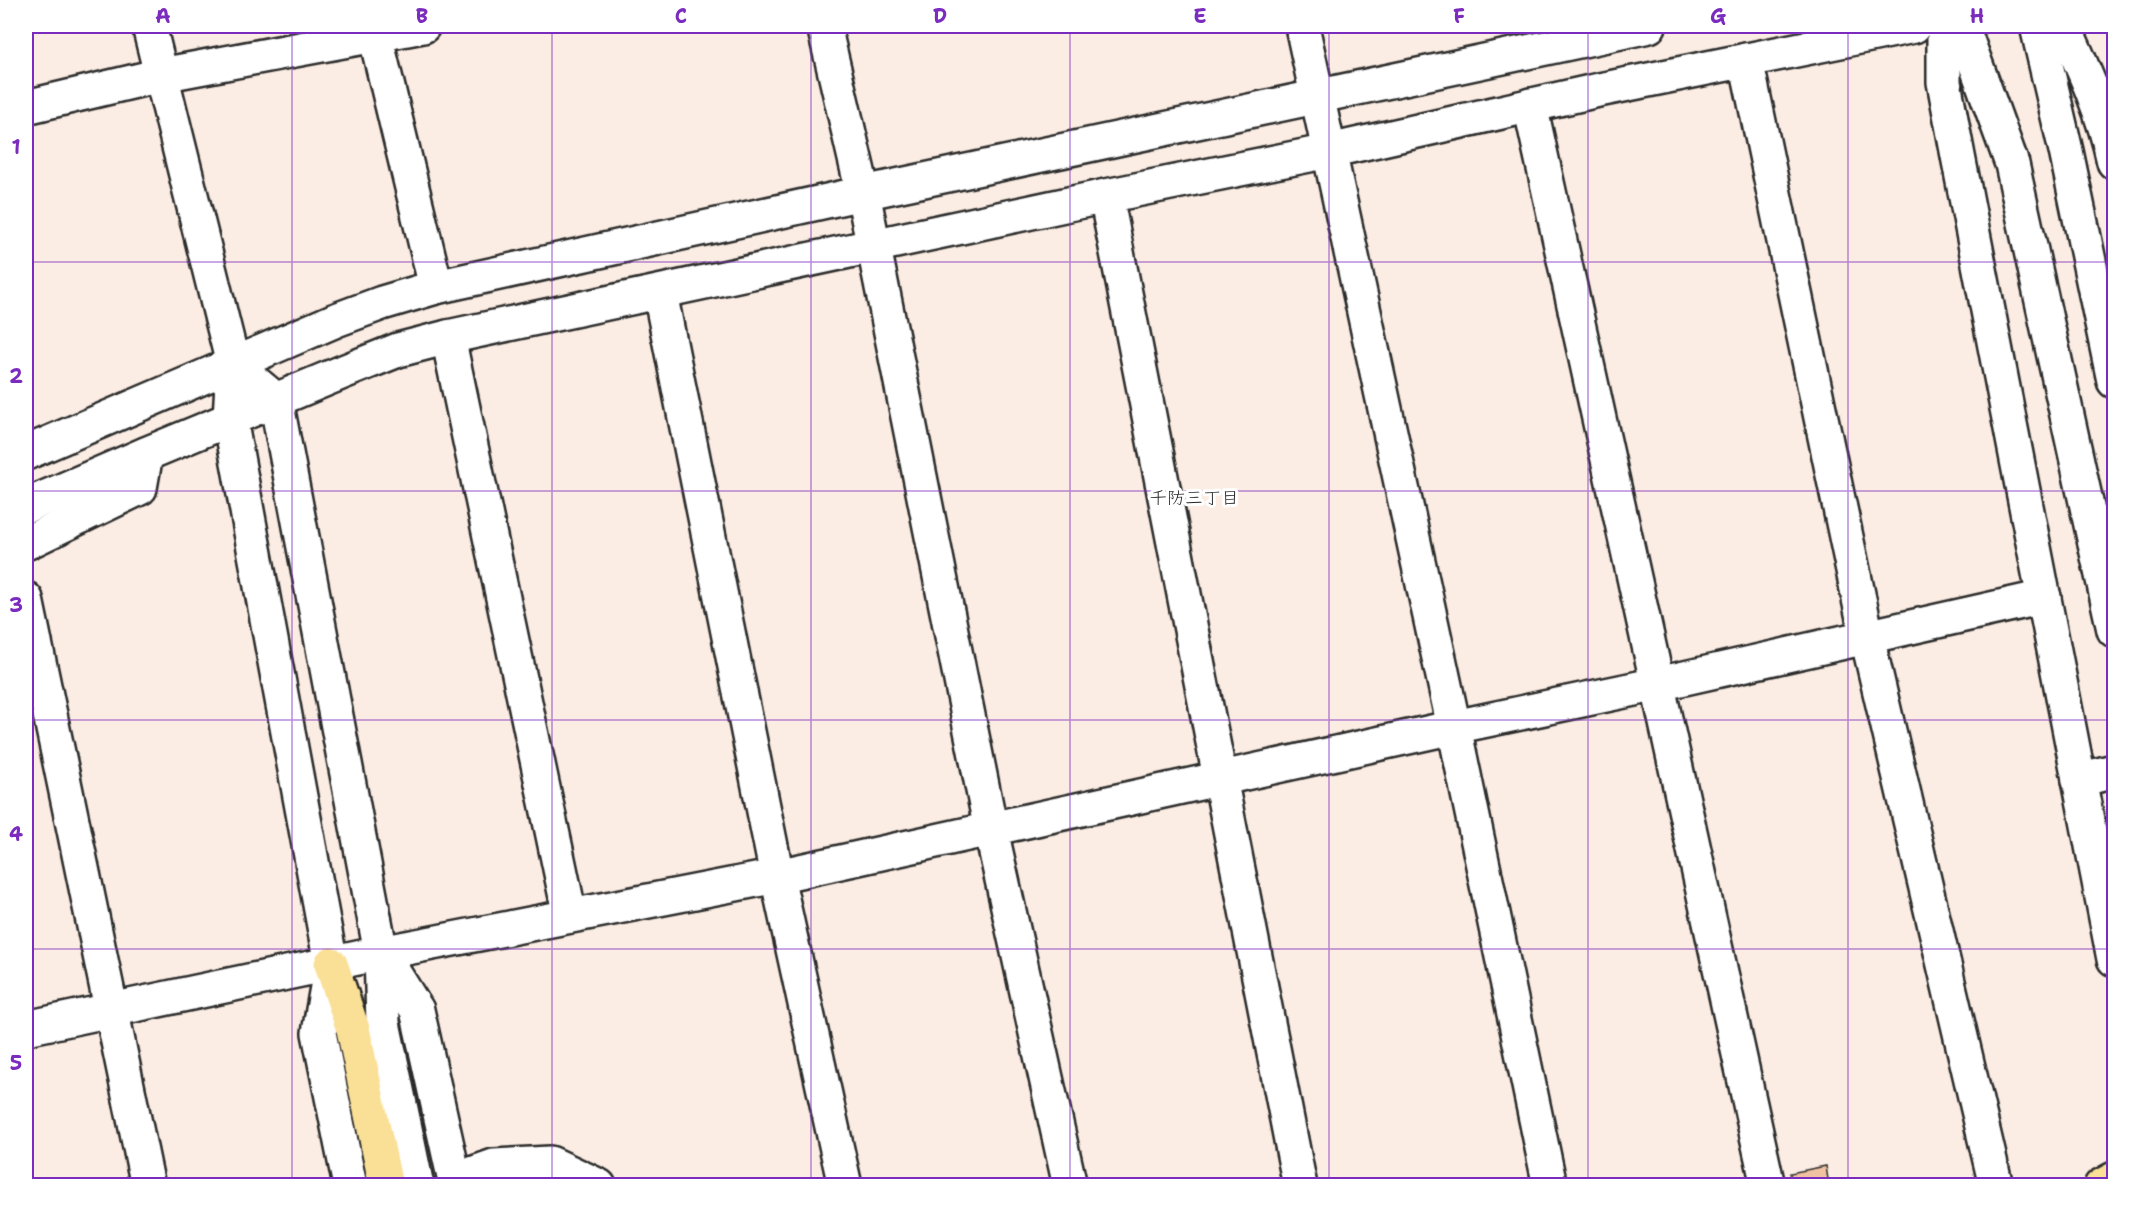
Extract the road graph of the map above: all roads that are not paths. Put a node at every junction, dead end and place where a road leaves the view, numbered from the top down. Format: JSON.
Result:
{"nodes":[{"id":1,"x":149,"y":26,"type":"edge"},
{"id":2,"x":423,"y":26,"type":"edge"},
{"id":3,"x":824,"y":26,"type":"edge"},
{"id":4,"x":1302,"y":26,"type":"edge"},
{"id":5,"x":1649,"y":26,"type":"edge"},
{"id":6,"x":1914,"y":26,"type":"edge"},
{"id":7,"x":1944,"y":26,"type":"edge"},
{"id":8,"x":1962,"y":26,"type":"edge"},
{"id":9,"x":2037,"y":26,"type":"edge"},
{"id":10,"x":2064,"y":26,"type":"edge"},
{"id":11,"x":374,"y":30,"type":"edge"},
{"id":12,"x":1746,"y":60,"type":"junction"},
{"id":13,"x":161,"y":75,"type":"junction"},
{"id":14,"x":1317,"y":96,"type":"junction"},
{"id":15,"x":1530,"y":105,"type":"junction"},
{"id":16,"x":26,"y":107,"type":"edge"},
{"id":17,"x":1329,"y":151,"type":"junction"},
{"id":18,"x":2115,"y":162,"type":"edge"},
{"id":19,"x":863,"y":193,"type":"junction"},
{"id":20,"x":1106,"y":196,"type":"junction"},
{"id":21,"x":874,"y":247,"type":"junction"},
{"id":22,"x":436,"y":287,"type":"junction"},
{"id":23,"x":660,"y":293,"type":"junction"},
{"id":24,"x":448,"y":338,"type":"junction"},
{"id":25,"x":233,"y":364,"type":"junction"},
{"id":26,"x":2115,"y":381,"type":"edge"},
{"id":27,"x":276,"y":400,"type":"junction"},
{"id":28,"x":230,"y":419,"type":"junction"},
{"id":29,"x":26,"y":453,"type":"edge"},
{"id":30,"x":146,"y":453,"type":"junction"},
{"id":31,"x":26,"y":506,"type":"edge"},
{"id":32,"x":26,"y":543,"type":"edge"},
{"id":33,"x":2044,"y":597,"type":"junction"},
{"id":34,"x":26,"y":599,"type":"edge"},
{"id":35,"x":2115,"y":630,"type":"edge"},
{"id":36,"x":1867,"y":637,"type":"junction"},
{"id":37,"x":1658,"y":684,"type":"junction"},
{"id":38,"x":1454,"y":727,"type":"junction"},
{"id":39,"x":2115,"y":771,"type":"edge"},
{"id":40,"x":1219,"y":779,"type":"junction"},
{"id":41,"x":2079,"y":780,"type":"junction"},
{"id":42,"x":991,"y":830,"type":"junction"},
{"id":43,"x":777,"y":876,"type":"junction"},
{"id":44,"x":570,"y":916,"type":"junction"},
{"id":45,"x":381,"y":953,"type":"junction"},
{"id":46,"x":2115,"y":959,"type":"edge"},
{"id":47,"x":331,"y":964,"type":"junction"},
{"id":48,"x":111,"y":1010,"type":"junction"},
{"id":49,"x":26,"y":1028,"type":"edge"},
{"id":50,"x":2115,"y":1179,"type":"edge"},
{"id":51,"x":456,"y":1183,"type":"edge"},
{"id":52,"x":148,"y":1185,"type":"edge"},
{"id":53,"x":350,"y":1185,"type":"edge"},
{"id":54,"x":386,"y":1185,"type":"edge"},
{"id":55,"x":417,"y":1185,"type":"edge"},
{"id":56,"x":599,"y":1185,"type":"edge"},
{"id":57,"x":845,"y":1185,"type":"edge"},
{"id":58,"x":1070,"y":1185,"type":"edge"},
{"id":59,"x":1300,"y":1185,"type":"edge"},
{"id":60,"x":1550,"y":1185,"type":"edge"},
{"id":61,"x":1768,"y":1185,"type":"edge"},
{"id":62,"x":1996,"y":1185,"type":"edge"},
{"id":63,"x":2101,"y":1185,"type":"edge"}],
"edges":[{"from":1,"to":13,"type":"street"},
{"from":2,"to":11,"type":"street"},
{"from":3,"to":19,"type":"street"},
{"from":4,"to":14,"type":"street"},
{"from":5,"to":14,"type":"street"},
{"from":6,"to":12,"type":"street"},
{"from":7,"to":33,"type":"street"},
{"from":8,"to":35,"type":"street"},
{"from":9,"to":26,"type":"street"},
{"from":10,"to":18,"type":"street"},
{"from":11,"to":13,"type":"street"},
{"from":11,"to":22,"type":"street"},
{"from":12,"to":15,"type":"street"},
{"from":12,"to":36,"type":"street"},
{"from":13,"to":16,"type":"street"},
{"from":13,"to":25,"type":"street"},
{"from":14,"to":17,"type":"street"},
{"from":14,"to":19,"type":"street"},
{"from":15,"to":17,"type":"street"},
{"from":15,"to":37,"type":"street"},
{"from":17,"to":20,"type":"street"},
{"from":17,"to":38,"type":"street"},
{"from":19,"to":21,"type":"street"},
{"from":19,"to":22,"type":"street"},
{"from":20,"to":21,"type":"street"},
{"from":20,"to":40,"type":"street"},
{"from":21,"to":23,"type":"street"},
{"from":21,"to":42,"type":"street"},
{"from":22,"to":25,"type":"street"},
{"from":23,"to":24,"type":"street"},
{"from":23,"to":43,"type":"street"},
{"from":24,"to":27,"type":"street"},
{"from":24,"to":44,"type":"street"},
{"from":25,"to":27,"type":"street"},
{"from":25,"to":28,"type":"street"},
{"from":25,"to":29,"type":"street"},
{"from":27,"to":28,"type":"street"},
{"from":27,"to":45,"type":"street"},
{"from":28,"to":30,"type":"street"},
{"from":28,"to":47,"type":"street"},
{"from":30,"to":31,"type":"street"},
{"from":30,"to":32,"type":"street"},
{"from":33,"to":36,"type":"street"},
{"from":33,"to":41,"type":"street"},
{"from":34,"to":48,"type":"street"},
{"from":36,"to":37,"type":"street"},
{"from":36,"to":62,"type":"street"},
{"from":37,"to":38,"type":"street"},
{"from":37,"to":61,"type":"street"},
{"from":38,"to":40,"type":"street"},
{"from":38,"to":60,"type":"street"},
{"from":39,"to":41,"type":"street"},
{"from":40,"to":42,"type":"street"},
{"from":40,"to":59,"type":"street"},
{"from":41,"to":46,"type":"street"},
{"from":42,"to":43,"type":"street"},
{"from":42,"to":58,"type":"street"},
{"from":43,"to":44,"type":"street"},
{"from":43,"to":57,"type":"street"},
{"from":44,"to":45,"type":"street"},
{"from":45,"to":47,"type":"street"},
{"from":45,"to":51,"type":"street"},
{"from":45,"to":55,"type":"street"},
{"from":47,"to":48,"type":"street"},
{"from":47,"to":53,"type":"street"},
{"from":47,"to":54,"type":"highway"},
{"from":48,"to":49,"type":"street"},
{"from":48,"to":52,"type":"street"},
{"from":50,"to":63,"type":"highway"},
{"from":51,"to":56,"type":"street"}]}
